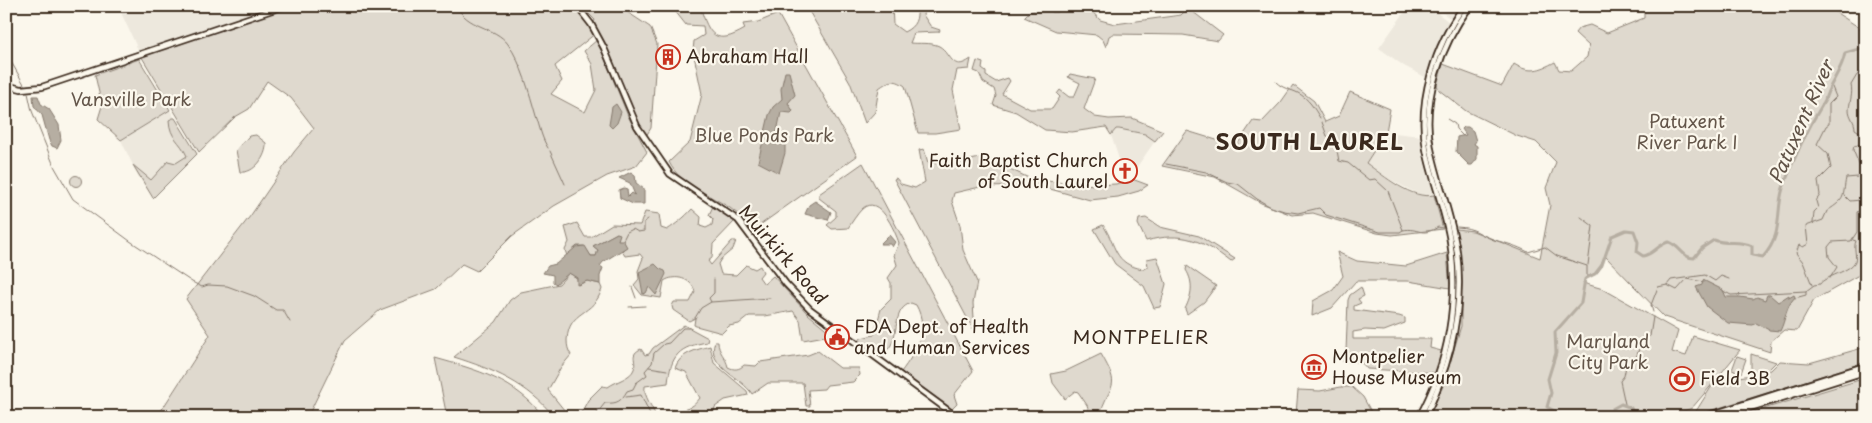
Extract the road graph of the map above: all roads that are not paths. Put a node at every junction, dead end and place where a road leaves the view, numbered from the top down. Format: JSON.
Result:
{"nodes":[{"id":1,"x":284,"y":6,"type":"edge"},
{"id":2,"x":577,"y":6,"type":"edge"},
{"id":3,"x":1464,"y":6,"type":"edge"},
{"id":4,"x":1470,"y":6,"type":"edge"},
{"id":5,"x":6,"y":85,"type":"edge"},
{"id":6,"x":1437,"y":170,"type":"junction"},
{"id":7,"x":1437,"y":189,"type":"junction"},
{"id":8,"x":1866,"y":366,"type":"edge"},
{"id":9,"x":1866,"y":371,"type":"edge"},
{"id":10,"x":957,"y":417,"type":"edge"},
{"id":11,"x":1419,"y":417,"type":"edge"},
{"id":12,"x":1425,"y":417,"type":"edge"},
{"id":13,"x":1705,"y":417,"type":"edge"},
{"id":14,"x":1720,"y":417,"type":"edge"}],
"edges":[{"from":1,"to":5,"type":"main road"},
{"from":2,"to":10,"type":"main road","name":"Muirkirk Road"},
{"from":3,"to":7,"type":"main road"},
{"from":4,"to":6,"type":"main road"},
{"from":6,"to":7,"type":"main road"},
{"from":6,"to":12,"type":"main road"},
{"from":7,"to":11,"type":"main road"},
{"from":8,"to":13,"type":"highway"},
{"from":9,"to":14,"type":"highway"}]}
